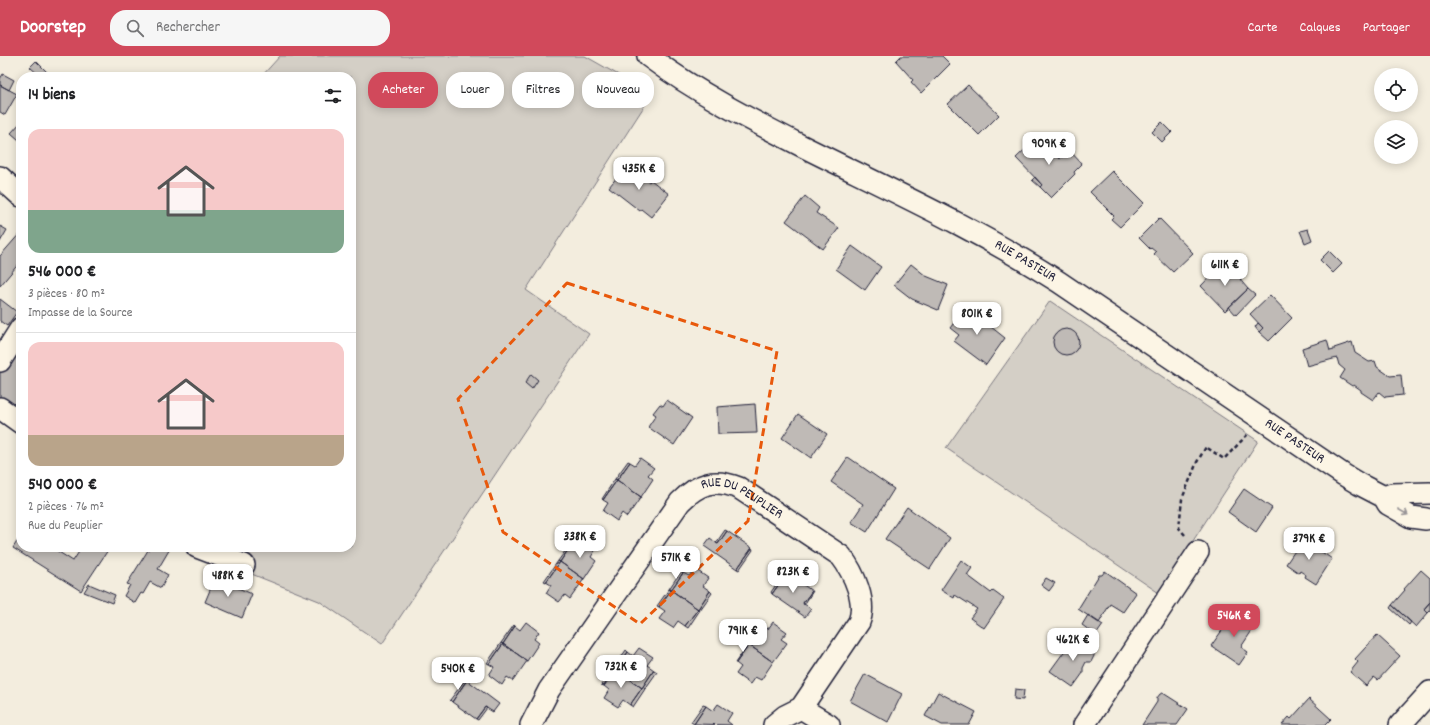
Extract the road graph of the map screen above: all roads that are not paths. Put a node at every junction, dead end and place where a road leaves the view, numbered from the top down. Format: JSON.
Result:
{"nodes":[{"id":1,"x":648,"y":56,"type":"edge"},
{"id":2,"x":0,"y":177,"type":"edge"},
{"id":3,"x":16,"y":191,"type":"edge"},
{"id":4,"x":16,"y":336,"type":"edge"},
{"id":5,"x":0,"y":361,"type":"edge"},
{"id":6,"x":0,"y":408,"type":"edge"},
{"id":7,"x":16,"y":419,"type":"edge"},
{"id":8,"x":1430,"y":493,"type":"edge"},
{"id":9,"x":1384,"y":497,"type":"junction"},
{"id":10,"x":1428,"y":523,"type":"edge"},
{"id":11,"x":210,"y":552,"type":"edge"},
{"id":12,"x":1198,"y":552,"type":"road end"},
{"id":13,"x":244,"y":565,"type":"dead end"},
{"id":14,"x":1430,"y":692,"type":"edge"},
{"id":15,"x":801,"y":708,"type":"junction"},
{"id":16,"x":531,"y":725,"type":"edge"},
{"id":17,"x":774,"y":725,"type":"edge"},
{"id":18,"x":829,"y":725,"type":"edge"},
{"id":19,"x":1084,"y":725,"type":"edge"},
{"id":20,"x":1400,"y":725,"type":"edge"}],
"edges":[{"from":1,"to":9,"type":"street","name":"RUE PASTEUR"},
{"from":2,"to":3,"type":"street"},
{"from":4,"to":5,"type":"street"},
{"from":6,"to":7,"type":"street"},
{"from":8,"to":9,"type":"street"},
{"from":8,"to":10,"type":"street"},
{"from":9,"to":10,"type":"street","name":"RUE PASTEUR","one_way":true},
{"from":11,"to":13,"type":"street"},
{"from":12,"to":19,"type":"street"},
{"from":14,"to":20,"type":"street"},
{"from":15,"to":16,"type":"street","name":"RUE DU PEUPLIER"},
{"from":15,"to":17,"type":"street"},
{"from":15,"to":18,"type":"street"}]}
